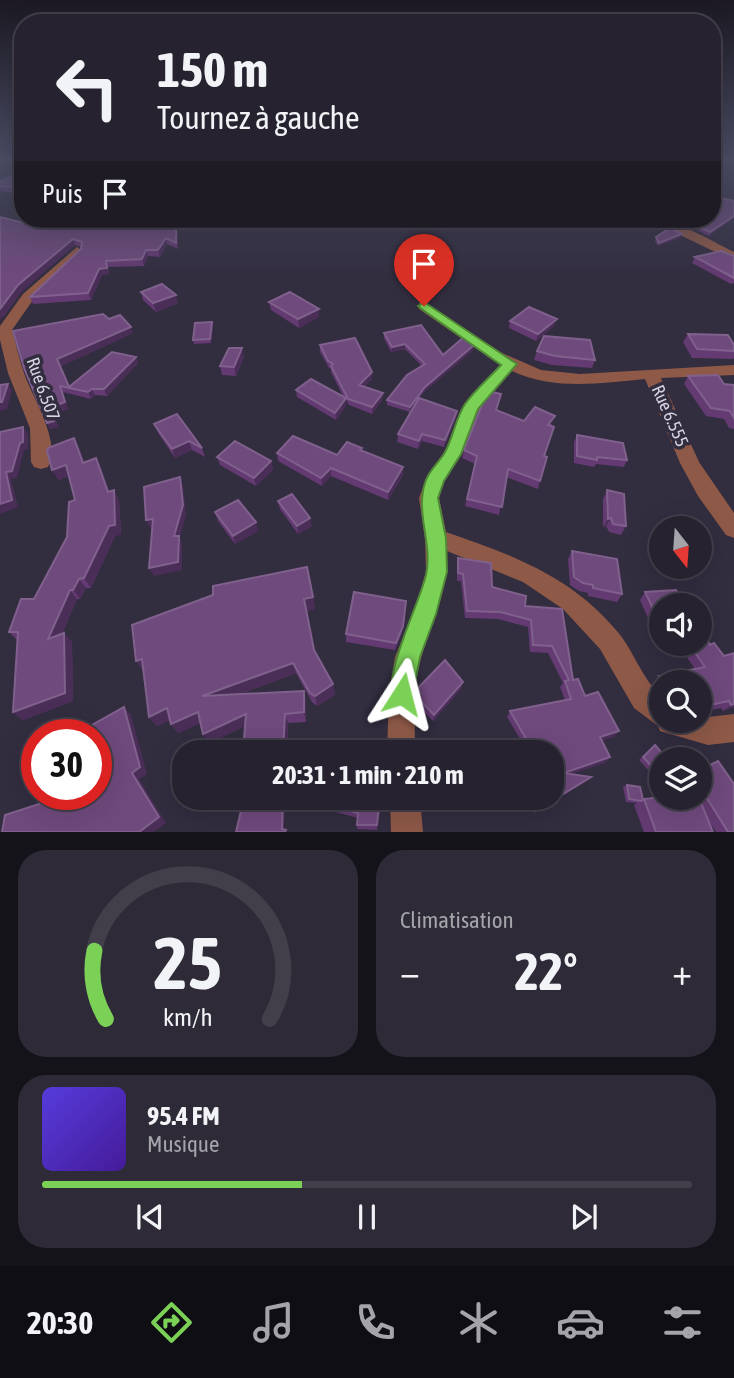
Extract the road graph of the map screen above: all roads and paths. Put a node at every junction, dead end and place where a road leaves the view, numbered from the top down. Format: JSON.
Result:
{"nodes":[{"id":1,"x":675,"y":228,"type":"edge"},
{"id":2,"x":77,"y":251,"type":"edge"},
{"id":3,"x":734,"y":257,"type":"edge"},
{"id":4,"x":424,"y":306,"type":"dead end"},
{"id":5,"x":2,"y":331,"type":"edge"},
{"id":6,"x":510,"y":364,"type":"junction"},
{"id":7,"x":734,"y":370,"type":"edge"},
{"id":8,"x":651,"y":373,"type":"junction"},
{"id":9,"x":41,"y":462,"type":"dead end"},
{"id":10,"x":734,"y":529,"type":"edge"},
{"id":11,"x":436,"y":538,"type":"junction"},
{"id":12,"x":649,"y":703,"type":"edge"},
{"id":13,"x":734,"y":728,"type":"edge"},
{"id":14,"x":712,"y":731,"type":"edge"},
{"id":15,"x":401,"y":740,"type":"edge"},
{"id":16,"x":406,"y":810,"type":"edge"},
{"id":17,"x":407,"y":832,"type":"edge"}],
"edges":[{"from":1,"to":3,"type":"street"},
{"from":2,"to":5,"type":"street"},
{"from":4,"to":6,"type":"street"},
{"from":5,"to":9,"type":"street","name":"Rue 6.507"},
{"from":6,"to":8,"type":"street"},
{"from":6,"to":11,"type":"street"},
{"from":7,"to":8,"type":"street","name":"Rue 6.555"},
{"from":8,"to":10,"type":"street","name":"Rue 6.555"},
{"from":11,"to":12,"type":"street"},
{"from":11,"to":15,"type":"street"},
{"from":13,"to":14,"type":"street"},
{"from":16,"to":17,"type":"street"}]}
